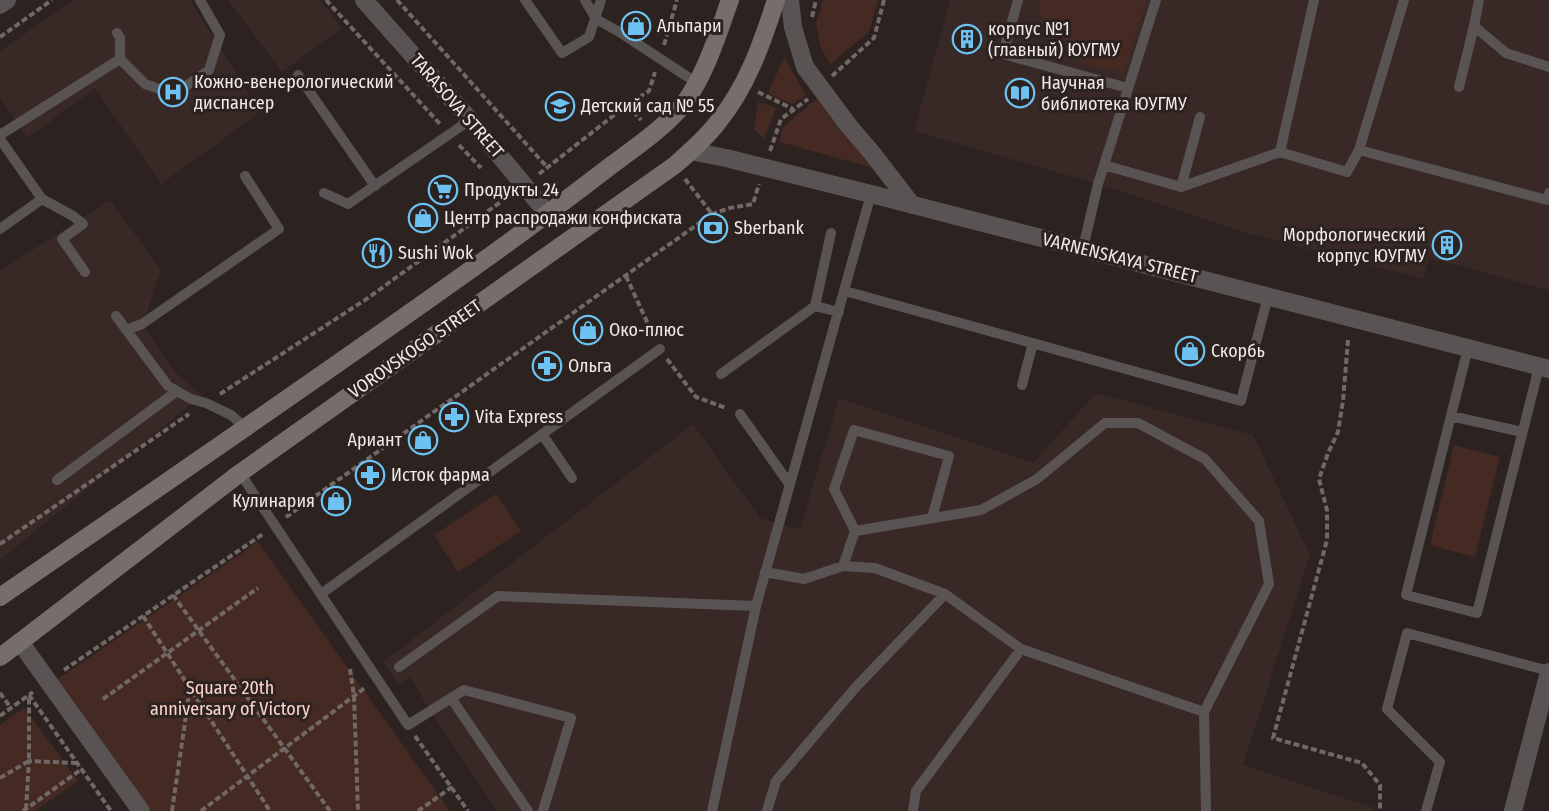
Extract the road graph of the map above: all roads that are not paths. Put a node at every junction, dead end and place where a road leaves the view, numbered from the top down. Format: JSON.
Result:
{"nodes":[{"id":1,"x":8,"y":0,"type":"edge"},
{"id":2,"x":200,"y":0,"type":"edge"},
{"id":3,"x":364,"y":0,"type":"edge"},
{"id":4,"x":525,"y":0,"type":"edge"},
{"id":5,"x":585,"y":0,"type":"edge"},
{"id":6,"x":601,"y":0,"type":"edge"},
{"id":7,"x":730,"y":0,"type":"edge"},
{"id":8,"x":776,"y":0,"type":"edge"},
{"id":9,"x":790,"y":0,"type":"edge"},
{"id":10,"x":1018,"y":0,"type":"edge"},
{"id":11,"x":1156,"y":0,"type":"edge"},
{"id":12,"x":1314,"y":0,"type":"edge"},
{"id":13,"x":1404,"y":0,"type":"edge"},
{"id":14,"x":1479,"y":0,"type":"edge"},
{"id":15,"x":0,"y":5,"type":"edge"},
{"id":16,"x":596,"y":19,"type":"junction"},
{"id":17,"x":1474,"y":26,"type":"junction"},
{"id":18,"x":117,"y":33,"type":"dead end"},
{"id":19,"x":120,"y":59,"type":"junction"},
{"id":20,"x":1549,"y":67,"type":"edge"},
{"id":21,"x":298,"y":75,"type":"dead end"},
{"id":22,"x":697,"y":83,"type":"junction"},
{"id":23,"x":1459,"y":87,"type":"dead end"},
{"id":24,"x":1128,"y":88,"type":"junction"},
{"id":25,"x":1200,"y":117,"type":"dead end"},
{"id":26,"x":470,"y":120,"type":"junction"},
{"id":27,"x":0,"y":135,"type":"edge"},
{"id":28,"x":0,"y":139,"type":"edge"},
{"id":29,"x":1359,"y":150,"type":"junction"},
{"id":30,"x":690,"y":151,"type":"junction"},
{"id":31,"x":1280,"y":152,"type":"junction"},
{"id":32,"x":1104,"y":165,"type":"junction"},
{"id":33,"x":245,"y":176,"type":"dead end"},
{"id":34,"x":375,"y":186,"type":"junction"},
{"id":35,"x":1181,"y":187,"type":"junction"},
{"id":36,"x":324,"y":193,"type":"dead end"},
{"id":37,"x":1549,"y":193,"type":"edge"},
{"id":38,"x":871,"y":194,"type":"junction"},
{"id":39,"x":42,"y":199,"type":"junction"},
{"id":40,"x":912,"y":205,"type":"junction"},
{"id":41,"x":548,"y":213,"type":"junction"},
{"id":42,"x":0,"y":230,"type":"edge"},
{"id":43,"x":831,"y":233,"type":"dead end"},
{"id":44,"x":1083,"y":248,"type":"junction"},
{"id":45,"x":85,"y":272,"type":"dead end"},
{"id":46,"x":845,"y":291,"type":"junction"},
{"id":47,"x":1268,"y":296,"type":"junction"},
{"id":48,"x":815,"y":306,"type":"junction"},
{"id":49,"x":839,"y":312,"type":"junction"},
{"id":50,"x":116,"y":316,"type":"dead end"},
{"id":51,"x":126,"y":330,"type":"junction"},
{"id":52,"x":1033,"y":343,"type":"junction"},
{"id":53,"x":1468,"y":348,"type":"junction"},
{"id":54,"x":660,"y":349,"type":"dead end"},
{"id":55,"x":1544,"y":368,"type":"edge"},
{"id":56,"x":721,"y":374,"type":"dead end"},
{"id":57,"x":1022,"y":386,"type":"dead end"},
{"id":58,"x":177,"y":392,"type":"junction"},
{"id":59,"x":740,"y":414,"type":"dead end"},
{"id":60,"x":1451,"y":416,"type":"junction"},
{"id":61,"x":246,"y":428,"type":"junction"},
{"id":62,"x":1522,"y":432,"type":"junction"},
{"id":63,"x":542,"y":434,"type":"junction"},
{"id":64,"x":240,"y":473,"type":"junction"},
{"id":65,"x":572,"y":478,"type":"dead end"},
{"id":66,"x":57,"y":480,"type":"dead end"},
{"id":67,"x":790,"y":485,"type":"junction"},
{"id":68,"x":932,"y":518,"type":"junction"},
{"id":69,"x":855,"y":531,"type":"junction"},
{"id":70,"x":843,"y":566,"type":"junction"},
{"id":71,"x":765,"y":572,"type":"junction"},
{"id":72,"x":321,"y":594,"type":"junction"},
{"id":73,"x":945,"y":594,"type":"junction"},
{"id":74,"x":0,"y":597,"type":"edge"},
{"id":75,"x":756,"y":606,"type":"junction"},
{"id":76,"x":20,"y":642,"type":"junction"},
{"id":77,"x":1021,"y":649,"type":"junction"},
{"id":78,"x":0,"y":657,"type":"edge"},
{"id":79,"x":399,"y":667,"type":"dead end"},
{"id":80,"x":1549,"y":671,"type":"edge"},
{"id":81,"x":451,"y":698,"type":"junction"},
{"id":82,"x":1204,"y":712,"type":"junction"},
{"id":83,"x":141,"y":811,"type":"edge"},
{"id":84,"x":528,"y":811,"type":"edge"},
{"id":85,"x":543,"y":811,"type":"edge"},
{"id":86,"x":712,"y":811,"type":"edge"},
{"id":87,"x":767,"y":811,"type":"edge"},
{"id":88,"x":913,"y":811,"type":"edge"},
{"id":89,"x":1206,"y":811,"type":"edge"},
{"id":90,"x":1426,"y":811,"type":"edge"},
{"id":91,"x":1514,"y":811,"type":"edge"}],
"edges":[{"from":1,"to":15,"type":"street"},
{"from":2,"to":19,"type":"lane"},
{"from":3,"to":26,"type":"street","name":"TARASOVA STREET"},
{"from":4,"to":16,"type":"lane"},
{"from":5,"to":16,"type":"lane"},
{"from":6,"to":16,"type":"lane"},
{"from":7,"to":22,"type":"main road","name":"VOROVSKOGO STREET"},
{"from":8,"to":30,"type":"main road","name":"VOROVSKOGO STREET"},
{"from":9,"to":40,"type":"street"},
{"from":10,"to":24,"type":"lane"},
{"from":11,"to":24,"type":"lane"},
{"from":12,"to":31,"type":"lane"},
{"from":13,"to":29,"type":"lane"},
{"from":14,"to":17,"type":"lane"},
{"from":16,"to":22,"type":"lane"},
{"from":17,"to":20,"type":"lane"},
{"from":17,"to":23,"type":"lane"},
{"from":18,"to":19,"type":"lane"},
{"from":19,"to":27,"type":"lane"},
{"from":21,"to":34,"type":"lane"},
{"from":22,"to":41,"type":"main road","name":"VOROVSKOGO STREET"},
{"from":24,"to":32,"type":"lane"},
{"from":25,"to":35,"type":"lane"},
{"from":26,"to":34,"type":"lane"},
{"from":26,"to":41,"type":"street","name":"TARASOVA STREET"},
{"from":28,"to":39,"type":"lane"},
{"from":29,"to":31,"type":"lane"},
{"from":29,"to":37,"type":"lane"},
{"from":30,"to":38,"type":"street","name":"VARNENSKAYA STREET"},
{"from":30,"to":64,"type":"main road","name":"VOROVSKOGO STREET"},
{"from":31,"to":35,"type":"lane"},
{"from":32,"to":35,"type":"lane"},
{"from":32,"to":44,"type":"lane"},
{"from":33,"to":51,"type":"lane"},
{"from":34,"to":36,"type":"lane"},
{"from":38,"to":40,"type":"street","name":"VARNENSKAYA STREET"},
{"from":38,"to":46,"type":"lane"},
{"from":39,"to":42,"type":"lane"},
{"from":39,"to":45,"type":"lane"},
{"from":40,"to":44,"type":"street","name":"VARNENSKAYA STREET"},
{"from":41,"to":61,"type":"main road","name":"VOROVSKOGO STREET"},
{"from":43,"to":48,"type":"lane"},
{"from":44,"to":47,"type":"street","name":"VARNENSKAYA STREET"},
{"from":46,"to":49,"type":"lane"},
{"from":46,"to":52,"type":"lane"},
{"from":47,"to":52,"type":"lane"},
{"from":47,"to":53,"type":"street","name":"VARNENSKAYA STREET"},
{"from":48,"to":49,"type":"lane"},
{"from":48,"to":56,"type":"lane"},
{"from":49,"to":67,"type":"lane"},
{"from":50,"to":51,"type":"lane"},
{"from":51,"to":58,"type":"lane"},
{"from":52,"to":57,"type":"lane"},
{"from":53,"to":55,"type":"street","name":"VARNENSKAYA STREET"},
{"from":53,"to":60,"type":"lane"},
{"from":54,"to":63,"type":"lane"},
{"from":55,"to":62,"type":"lane"},
{"from":58,"to":61,"type":"lane"},
{"from":58,"to":66,"type":"lane"},
{"from":59,"to":67,"type":"lane"},
{"from":60,"to":62,"type":"lane"},
{"from":60,"to":62,"type":"lane"},
{"from":61,"to":74,"type":"main road","name":"VOROVSKOGO STREET"},
{"from":63,"to":65,"type":"lane"},
{"from":63,"to":72,"type":"lane"},
{"from":64,"to":72,"type":"lane"},
{"from":64,"to":76,"type":"main road","name":"VOROVSKOGO STREET"},
{"from":67,"to":71,"type":"lane"},
{"from":68,"to":69,"type":"lane"},
{"from":68,"to":69,"type":"lane"},
{"from":68,"to":82,"type":"lane"},
{"from":69,"to":70,"type":"lane"},
{"from":70,"to":71,"type":"lane"},
{"from":70,"to":73,"type":"lane"},
{"from":71,"to":75,"type":"lane"},
{"from":72,"to":81,"type":"lane"},
{"from":73,"to":77,"type":"lane"},
{"from":73,"to":87,"type":"lane"},
{"from":75,"to":79,"type":"lane"},
{"from":75,"to":86,"type":"lane"},
{"from":76,"to":78,"type":"main road","name":"VOROVSKOGO STREET"},
{"from":76,"to":83,"type":"street"},
{"from":77,"to":82,"type":"lane"},
{"from":77,"to":88,"type":"lane"},
{"from":80,"to":90,"type":"lane"},
{"from":80,"to":91,"type":"street"},
{"from":81,"to":84,"type":"lane"},
{"from":81,"to":85,"type":"lane"},
{"from":82,"to":89,"type":"lane"}]}
